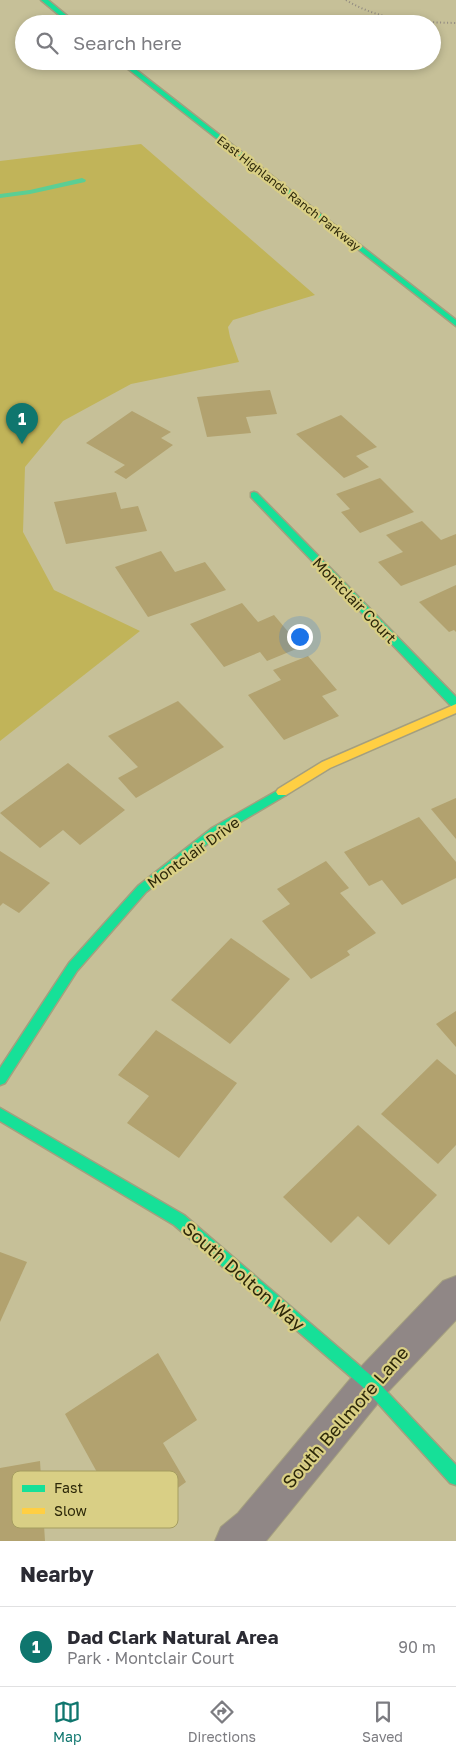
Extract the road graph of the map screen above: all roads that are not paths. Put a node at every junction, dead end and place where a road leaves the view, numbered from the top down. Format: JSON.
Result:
{"nodes":[{"id":1,"x":44,"y":0,"type":"edge"},
{"id":2,"x":63,"y":15,"type":"edge"},
{"id":3,"x":133,"y":70,"type":"edge"},
{"id":4,"x":456,"y":324,"type":"edge"},
{"id":5,"x":254,"y":495,"type":"dead end"},
{"id":6,"x":456,"y":704,"type":"edge"},
{"id":7,"x":456,"y":708,"type":"edge"},
{"id":8,"x":0,"y":1079,"type":"edge"},
{"id":9,"x":0,"y":1114,"type":"edge"},
{"id":10,"x":456,"y":1294,"type":"edge"},
{"id":11,"x":370,"y":1384,"type":"junction"},
{"id":12,"x":456,"y":1477,"type":"edge"},
{"id":13,"x":235,"y":1541,"type":"edge"}],
"edges":[{"from":1,"to":2,"type":"street"},
{"from":3,"to":4,"type":"street","name":"East Highlands Ranch Parkway"},
{"from":5,"to":6,"type":"street","name":"Montclair Court"},
{"from":7,"to":8,"type":"street","name":"Montclair Drive"},
{"from":9,"to":11,"type":"street","name":"South Dolton Way"},
{"from":10,"to":11,"type":"street","name":"South Bellmore Lane"},
{"from":11,"to":12,"type":"street","name":"South Dolton Way"},
{"from":11,"to":13,"type":"street","name":"South Bellmore Lane"}]}
